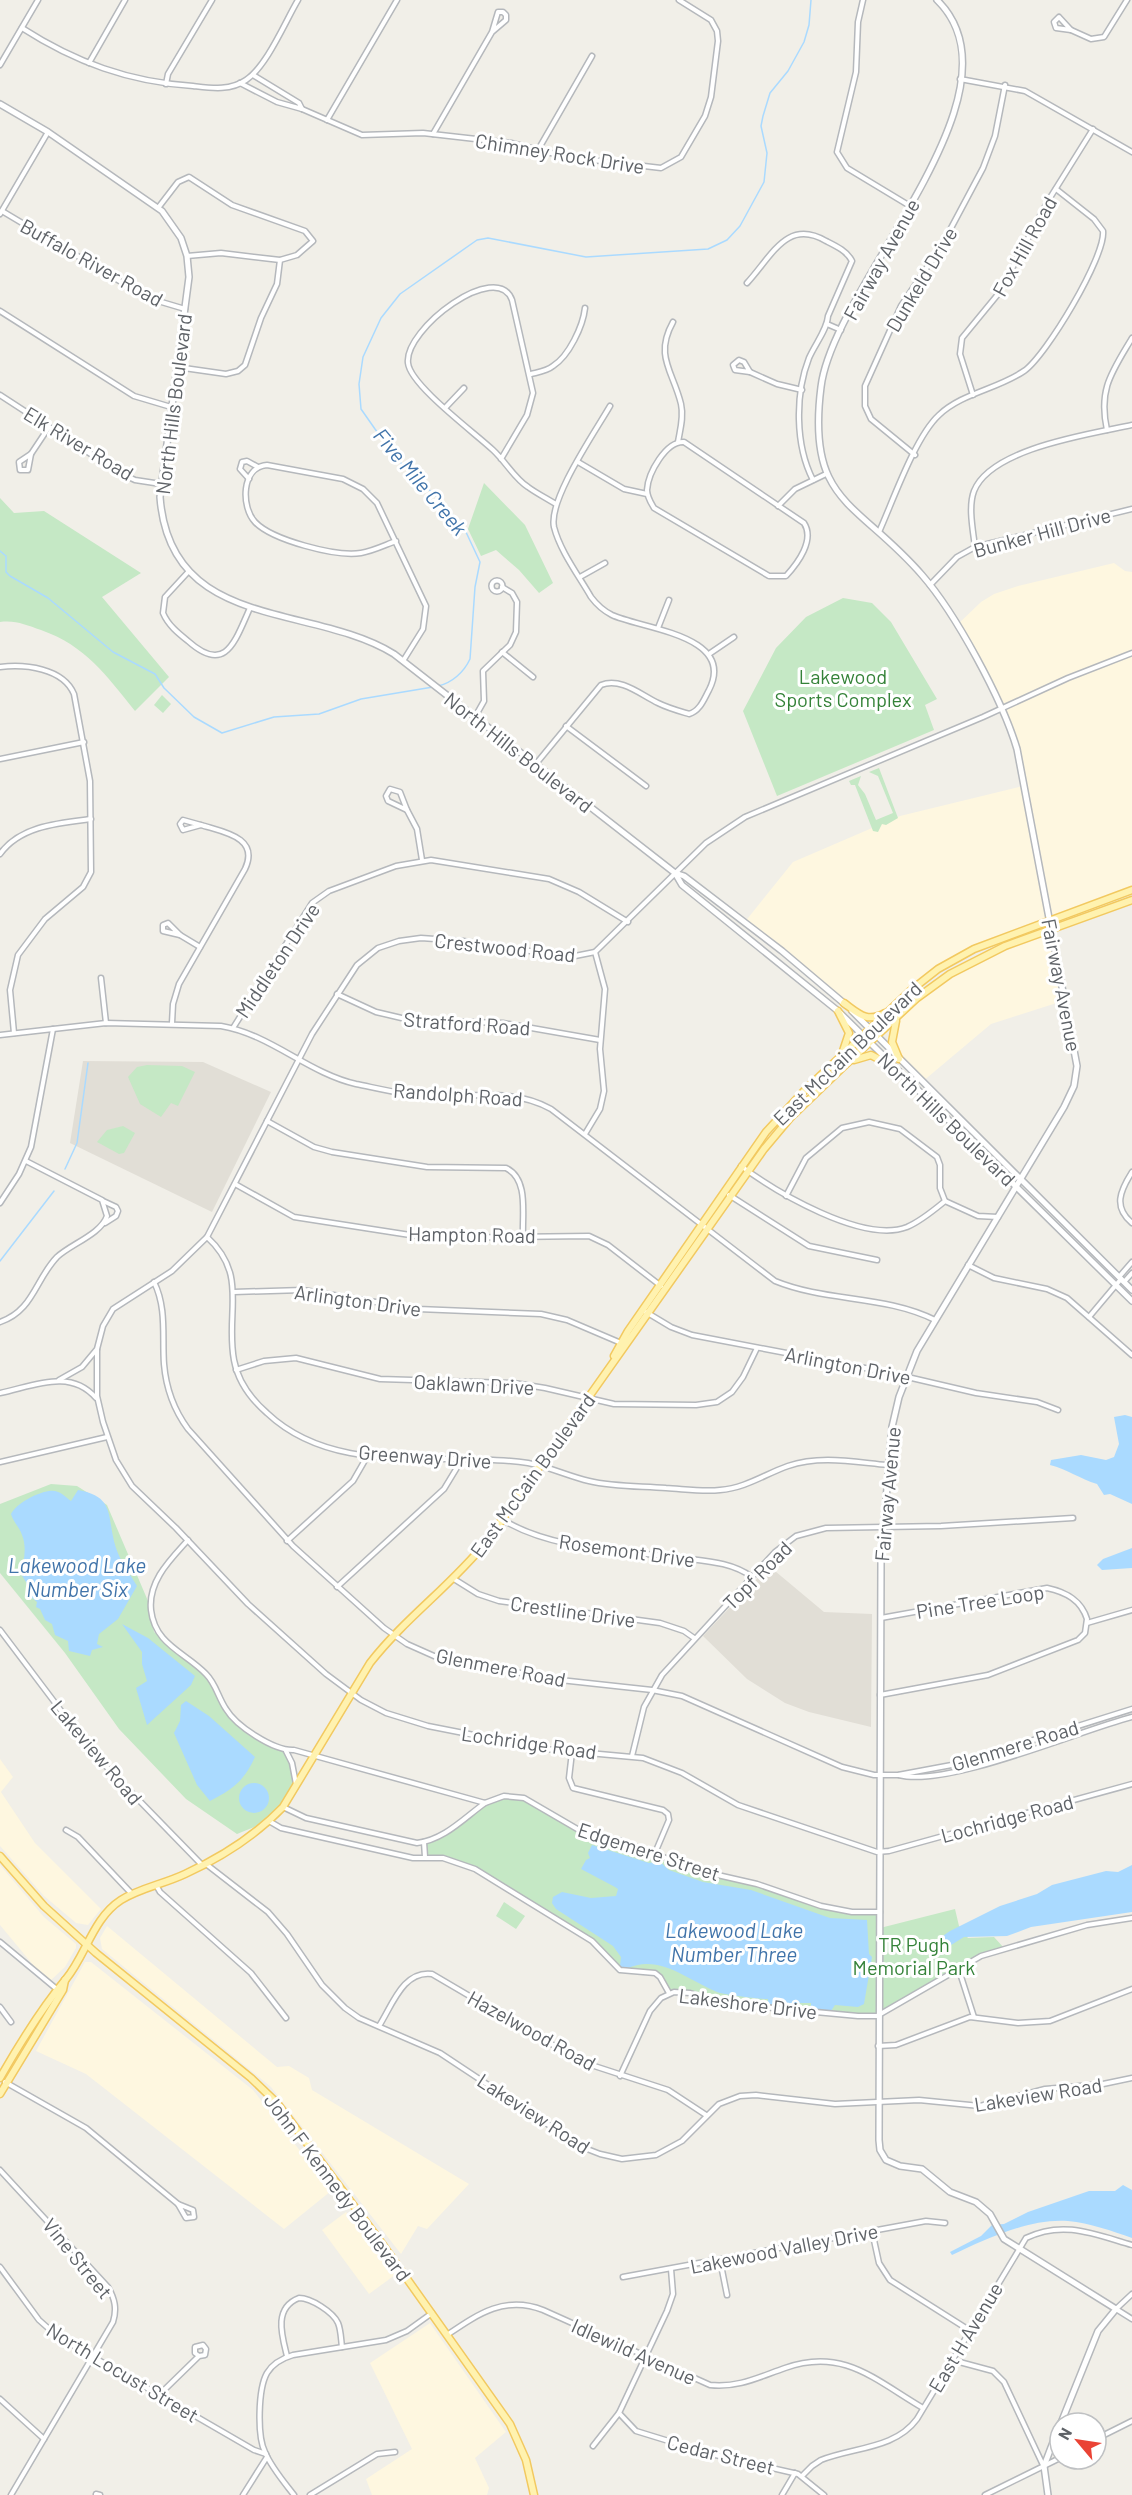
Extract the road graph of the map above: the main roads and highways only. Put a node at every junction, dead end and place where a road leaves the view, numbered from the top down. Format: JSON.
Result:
{"nodes":[{"id":1,"x":1132,"y":890,"type":"edge"},
{"id":2,"x":1132,"y":900,"type":"edge"},
{"id":3,"x":844,"y":1003,"type":"road end"},
{"id":4,"x":893,"y":1008,"type":"junction"},
{"id":5,"x":838,"y":1011,"type":"road end"},
{"id":6,"x":901,"y":1013,"type":"junction"},
{"id":7,"x":841,"y":1055,"type":"junction"},
{"id":8,"x":899,"y":1059,"type":"road end"},
{"id":9,"x":849,"y":1063,"type":"dead end"},
{"id":10,"x":892,"y":1066,"type":"road end"},
{"id":11,"x":603,"y":1375,"type":"junction"},
{"id":12,"x":0,"y":1856,"type":"edge"},
{"id":13,"x":87,"y":1945,"type":"junction"},
{"id":14,"x":59,"y":1991,"type":"junction"},
{"id":15,"x":0,"y":2077,"type":"edge"},
{"id":16,"x":0,"y":2094,"type":"edge"},
{"id":17,"x":534,"y":2495,"type":"edge"}],
"edges":[{"from":1,"to":4,"type":"main road","name":"East McCain Boulevard"},
{"from":2,"to":6,"type":"main road","name":"East McCain Boulevard"},
{"from":3,"to":4,"type":"main road"},
{"from":4,"to":7,"type":"main road","name":"East McCain Boulevard"},
{"from":5,"to":7,"type":"main road"},
{"from":6,"to":8,"type":"main road"},
{"from":6,"to":11,"type":"main road","name":"East McCain Boulevard"},
{"from":7,"to":11,"type":"main road","name":"East McCain Boulevard"},
{"from":9,"to":10,"type":"main road"},
{"from":11,"to":13,"type":"main road","name":"East McCain Boulevard"},
{"from":12,"to":13,"type":"main road","name":"John F Kennedy Boulevard"},
{"from":13,"to":14,"type":"main road","name":"East McCain Boulevard"},
{"from":13,"to":17,"type":"main road","name":"John F Kennedy Boulevard"},
{"from":14,"to":15,"type":"main road"},
{"from":14,"to":16,"type":"main road"}]}
